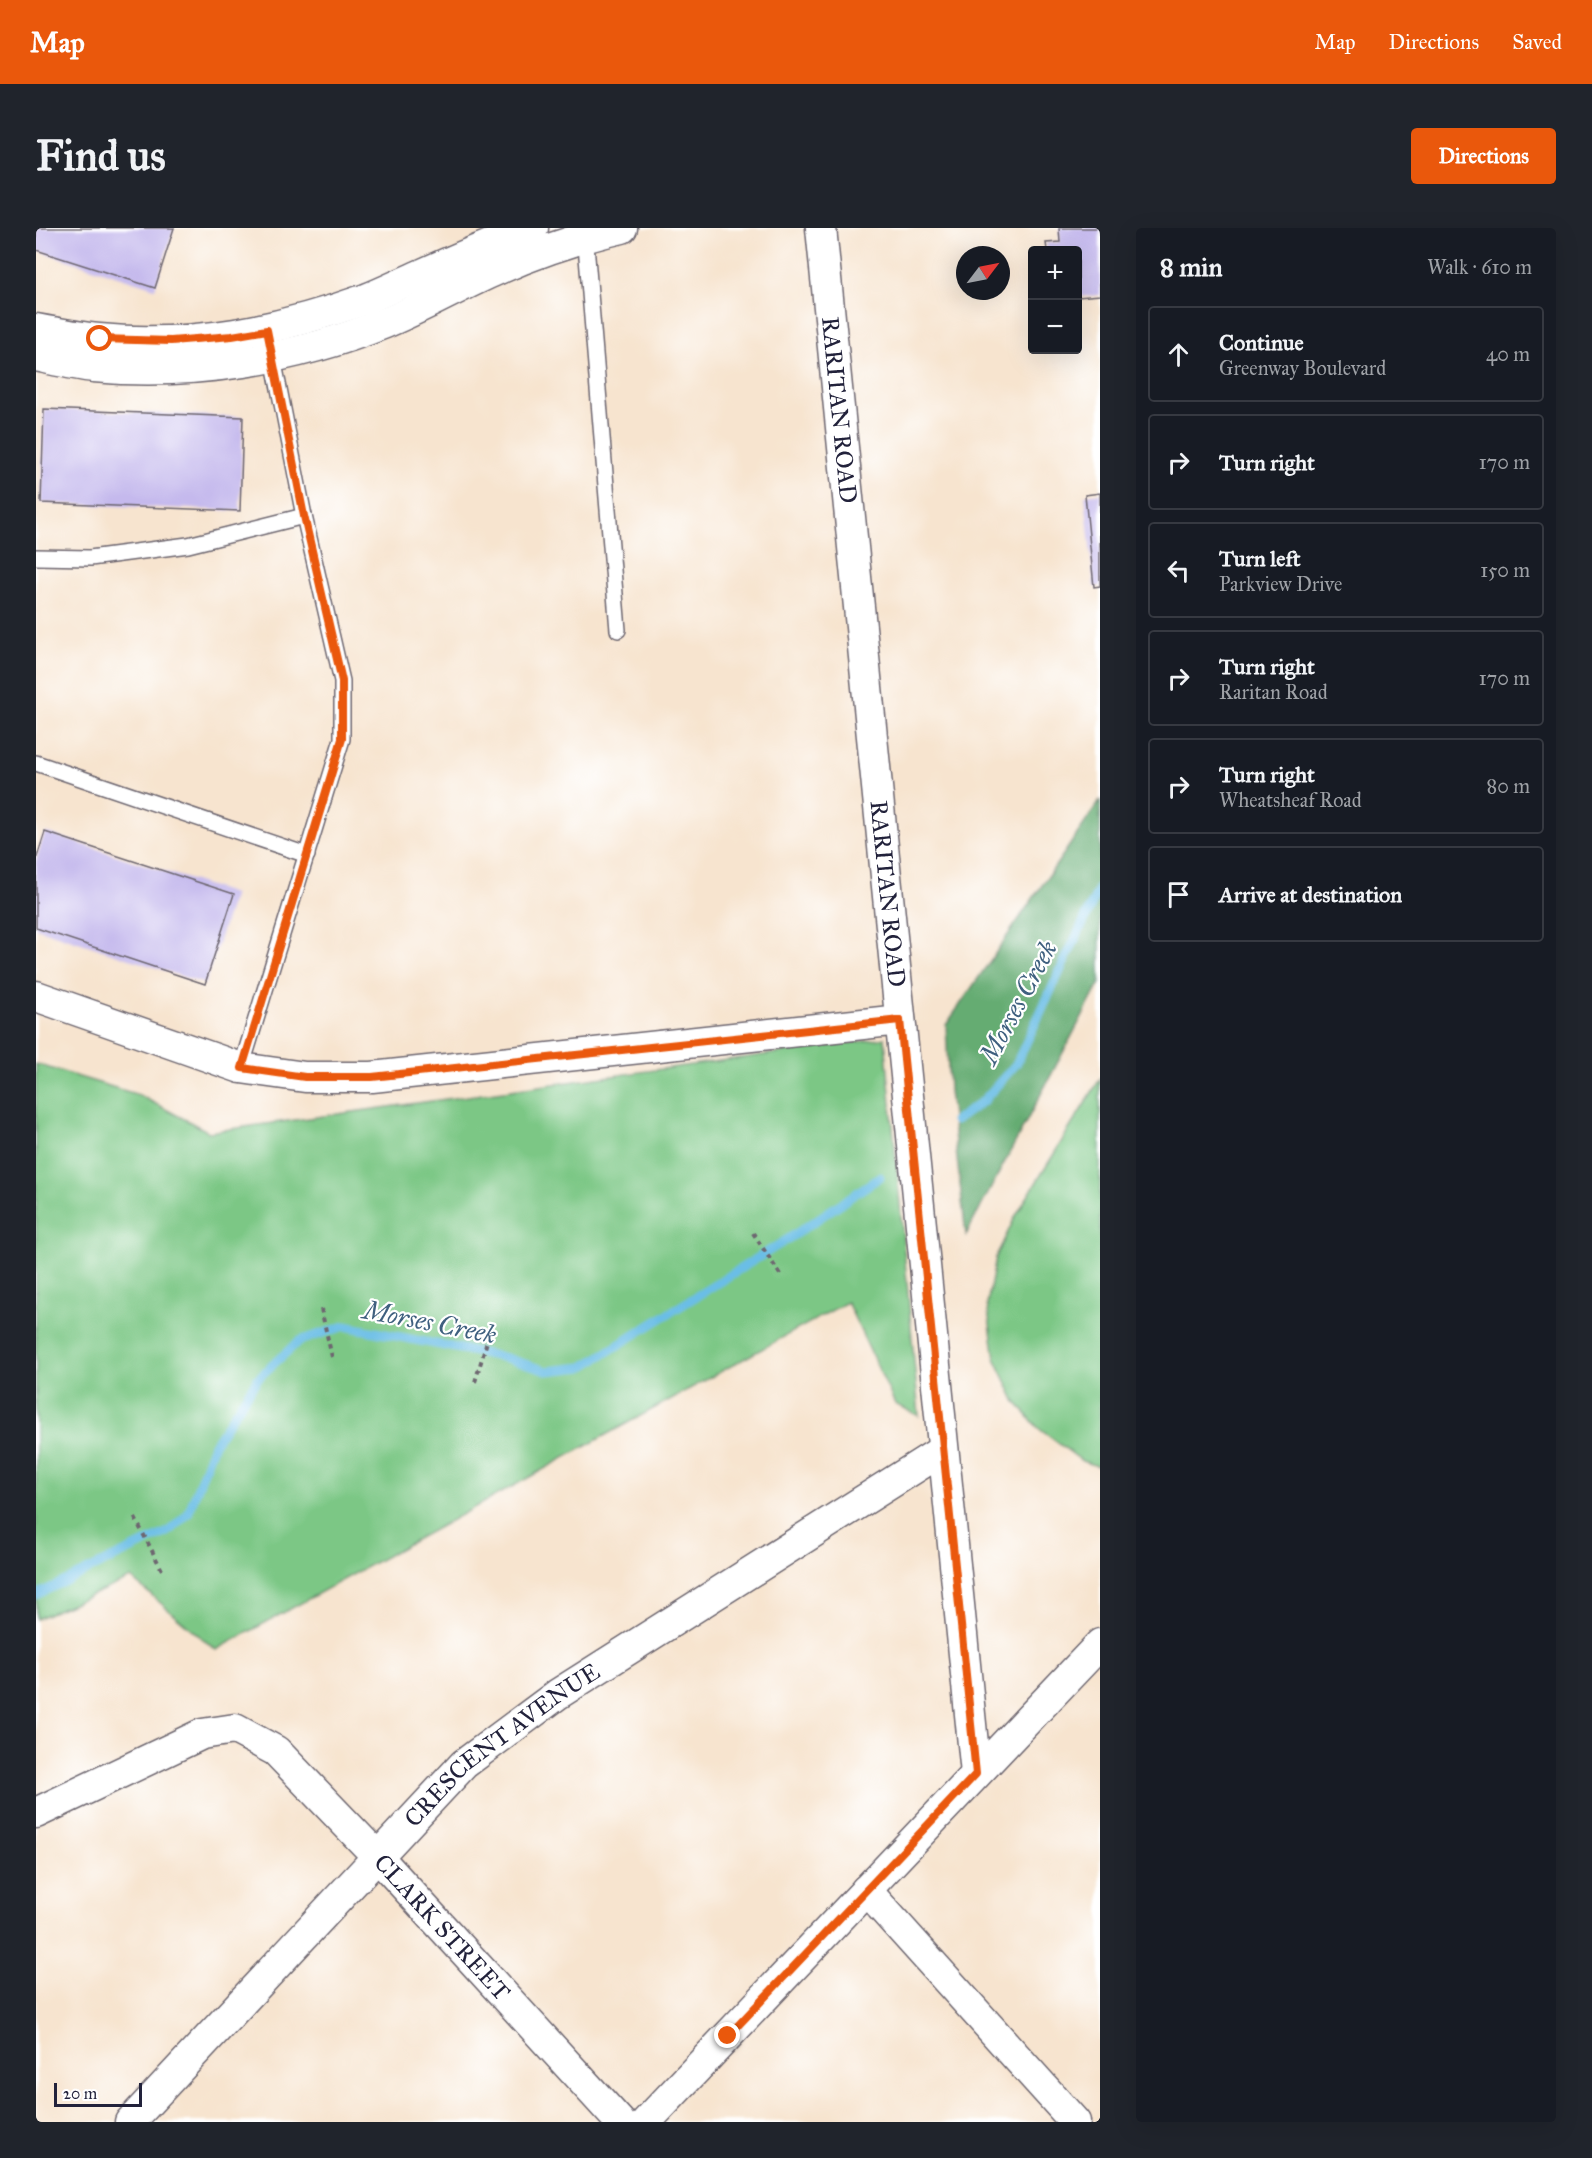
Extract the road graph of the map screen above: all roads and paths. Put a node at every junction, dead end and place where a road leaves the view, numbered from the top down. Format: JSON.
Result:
{"nodes":[{"id":1,"x":533,"y":228,"type":"edge"},
{"id":2,"x":622,"y":228,"type":"edge"},
{"id":3,"x":821,"y":228,"type":"edge"},
{"id":4,"x":585,"y":232,"type":"edge"},
{"id":5,"x":36,"y":329,"type":"edge"},
{"id":6,"x":270,"y":343,"type":"junction"},
{"id":7,"x":36,"y":356,"type":"edge"},
{"id":8,"x":304,"y":516,"type":"junction"},
{"id":9,"x":36,"y":557,"type":"edge"},
{"id":10,"x":618,"y":630,"type":"dead end"},
{"id":11,"x":36,"y":763,"type":"edge"},
{"id":12,"x":307,"y":855,"type":"junction"},
{"id":13,"x":36,"y":996,"type":"edge"},
{"id":14,"x":900,"y":1020,"type":"junction"},
{"id":15,"x":242,"y":1068,"type":"junction"},
{"id":16,"x":753,"y":1233,"type":"dead end"},
{"id":17,"x":781,"y":1276,"type":"dead end"},
{"id":18,"x":321,"y":1309,"type":"dead end"},
{"id":19,"x":491,"y":1328,"type":"dead end"},
{"id":20,"x":332,"y":1357,"type":"dead end"},
{"id":21,"x":475,"y":1382,"type":"dead end"},
{"id":22,"x":943,"y":1450,"type":"junction"},
{"id":23,"x":135,"y":1518,"type":"dead end"},
{"id":24,"x":163,"y":1572,"type":"dead end"},
{"id":25,"x":1096,"y":1655,"type":"edge"},
{"id":26,"x":976,"y":1774,"type":"junction"},
{"id":27,"x":36,"y":1813,"type":"edge"},
{"id":28,"x":377,"y":1856,"type":"junction"},
{"id":29,"x":866,"y":1890,"type":"junction"},
{"id":30,"x":130,"y":2122,"type":"edge"},
{"id":31,"x":620,"y":2122,"type":"edge"},
{"id":32,"x":646,"y":2122,"type":"edge"},
{"id":33,"x":1075,"y":2122,"type":"edge"}],
"edges":[{"from":1,"to":6,"type":"street"},
{"from":2,"to":4,"type":"street"},
{"from":3,"to":14,"type":"street","name":"RARITAN ROAD"},
{"from":4,"to":6,"type":"street"},
{"from":4,"to":10,"type":"lane"},
{"from":5,"to":6,"type":"street"},
{"from":6,"to":7,"type":"street"},
{"from":6,"to":8,"type":"lane"},
{"from":8,"to":9,"type":"lane"},
{"from":8,"to":12,"type":"lane"},
{"from":11,"to":12,"type":"lane"},
{"from":12,"to":15,"type":"lane"},
{"from":13,"to":15,"type":"street"},
{"from":14,"to":15,"type":"street"},
{"from":14,"to":22,"type":"street","name":"RARITAN ROAD"},
{"from":16,"to":17,"type":"path"},
{"from":18,"to":20,"type":"path"},
{"from":19,"to":21,"type":"path"},
{"from":22,"to":26,"type":"street","name":"RARITAN ROAD"},
{"from":22,"to":28,"type":"street","name":"CRESCENT AVENUE"},
{"from":23,"to":24,"type":"path"},
{"from":25,"to":26,"type":"street"},
{"from":26,"to":29,"type":"street"},
{"from":27,"to":28,"type":"street","name":"CLARK STREET"},
{"from":28,"to":30,"type":"street","name":"CRESCENT AVENUE"},
{"from":28,"to":31,"type":"street","name":"CLARK STREET"},
{"from":29,"to":32,"type":"street"},
{"from":29,"to":33,"type":"street"}]}
